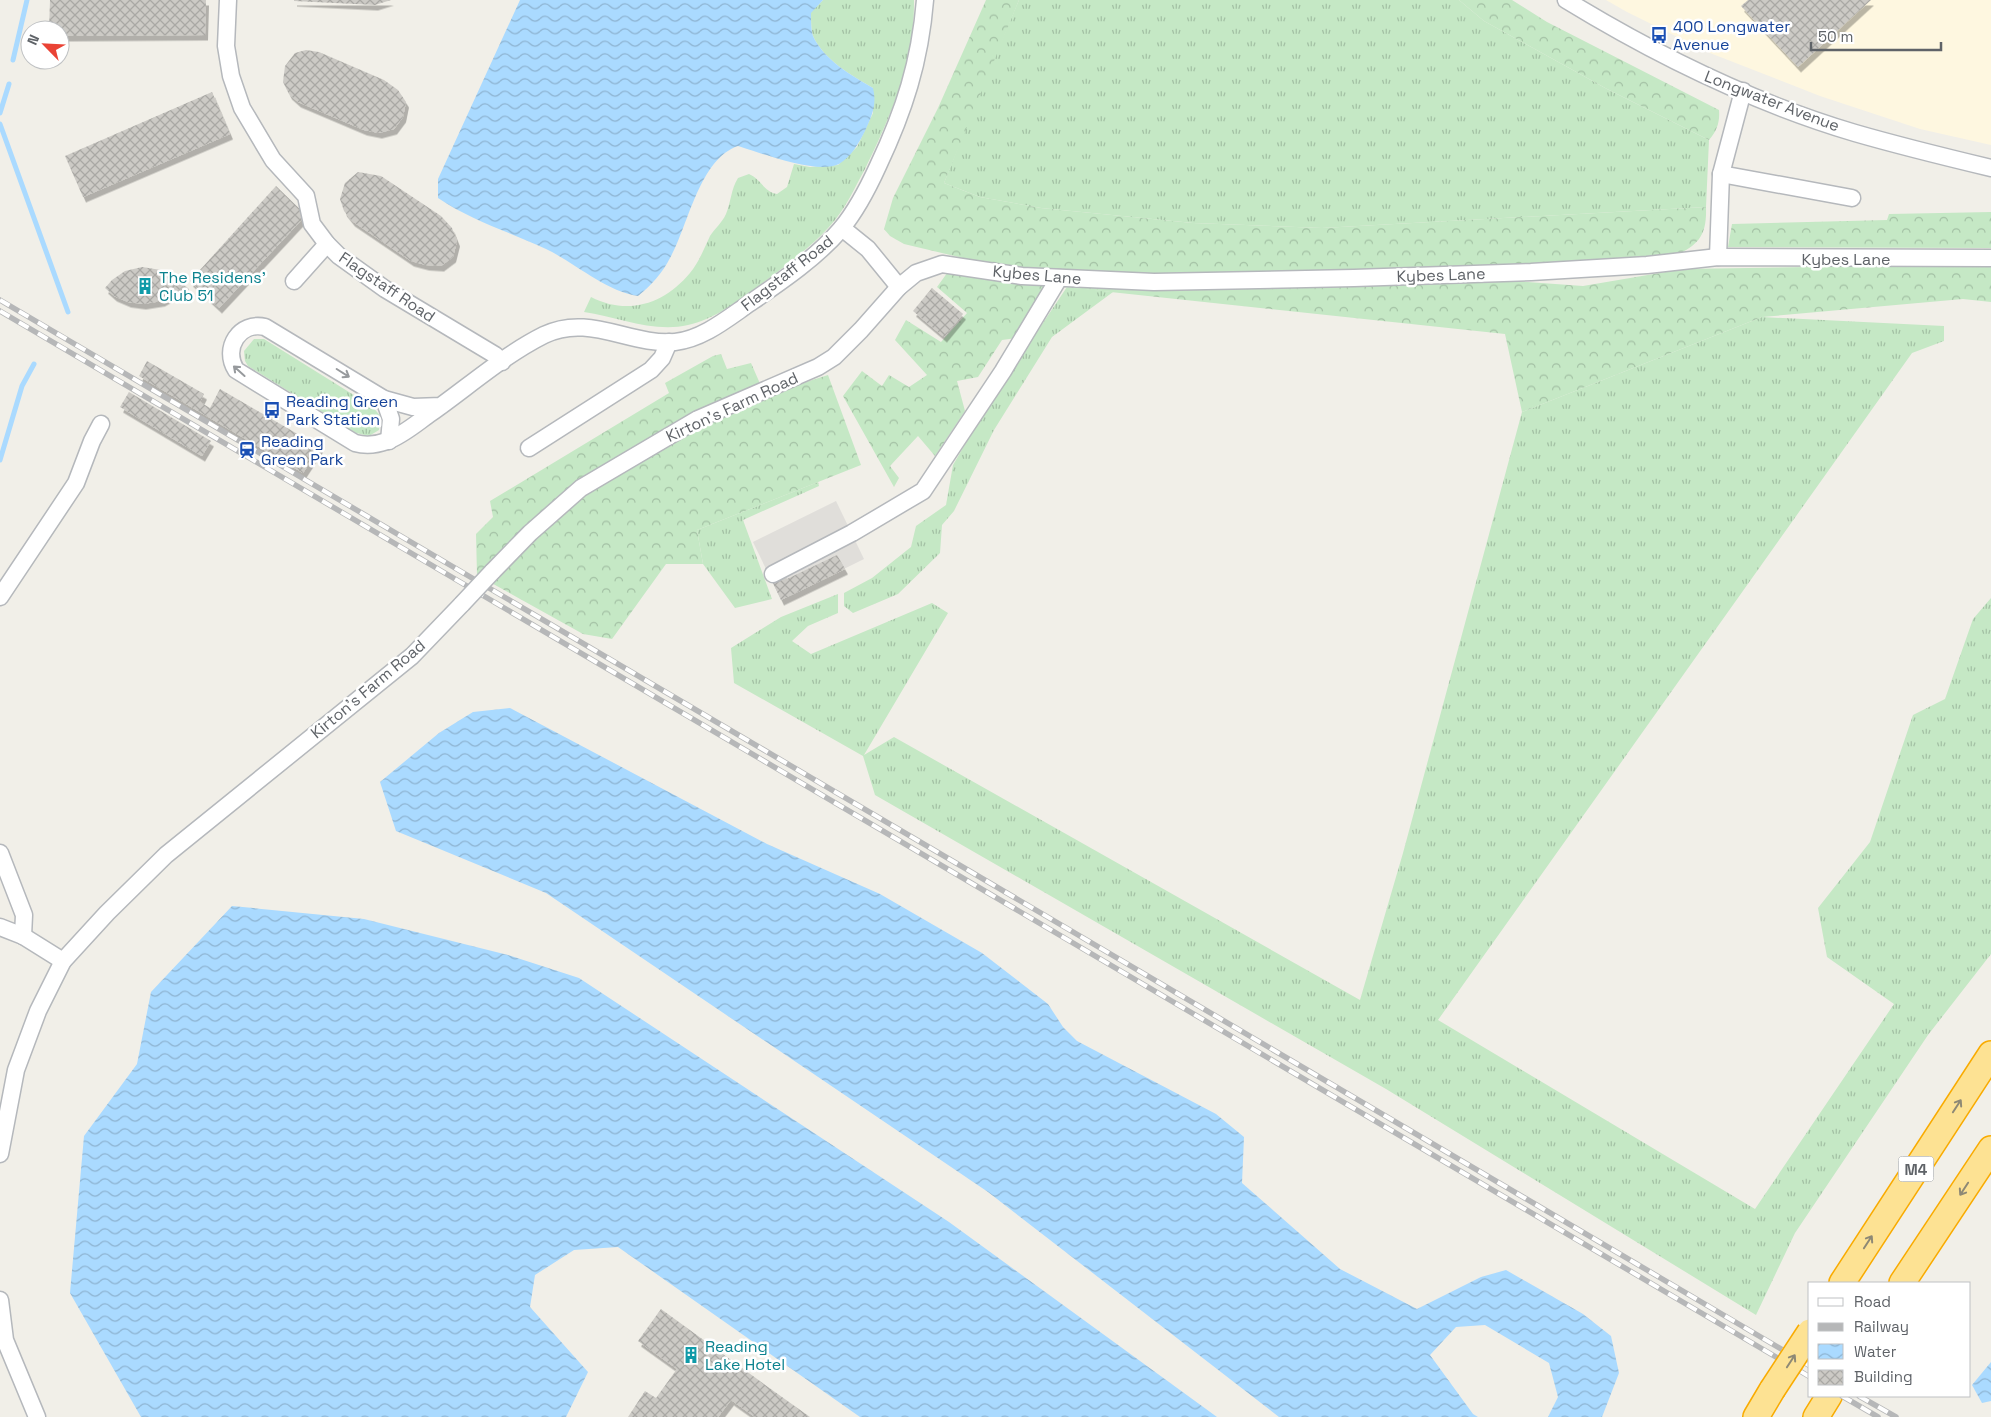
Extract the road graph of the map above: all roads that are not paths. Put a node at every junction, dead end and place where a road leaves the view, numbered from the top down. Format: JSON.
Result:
{"nodes":[{"id":1,"x":228,"y":0,"type":"edge"},
{"id":2,"x":925,"y":0,"type":"edge"},
{"id":3,"x":1566,"y":0,"type":"edge"},
{"id":4,"x":1743,"y":91,"type":"junction"},
{"id":5,"x":1991,"y":168,"type":"edge"},
{"id":6,"x":1721,"y":174,"type":"junction"},
{"id":7,"x":1852,"y":198,"type":"dead end"},
{"id":8,"x":842,"y":228,"type":"junction"},
{"id":9,"x":327,"y":244,"type":"junction"},
{"id":10,"x":1718,"y":258,"type":"junction"},
{"id":11,"x":1991,"y":258,"type":"edge"},
{"id":12,"x":1059,"y":278,"type":"junction"},
{"id":13,"x":294,"y":281,"type":"dead end"},
{"id":14,"x":899,"y":287,"type":"junction"},
{"id":15,"x":669,"y":342,"type":"junction"},
{"id":16,"x":502,"y":362,"type":"junction"},
{"id":17,"x":384,"y":399,"type":"junction"},
{"id":18,"x":441,"y":406,"type":"junction"},
{"id":19,"x":101,"y":424,"type":"dead end"},
{"id":20,"x":389,"y":441,"type":"junction"},
{"id":21,"x":529,"y":448,"type":"dead end"},
{"id":22,"x":773,"y":574,"type":"dead end"},
{"id":23,"x":0,"y":597,"type":"edge"},
{"id":24,"x":0,"y":853,"type":"edge"},
{"id":25,"x":0,"y":926,"type":"edge"},
{"id":26,"x":23,"y":936,"type":"junction"},
{"id":27,"x":64,"y":961,"type":"junction"},
{"id":28,"x":1991,"y":1054,"type":"edge"},
{"id":29,"x":1991,"y":1149,"type":"edge"},
{"id":30,"x":0,"y":1154,"type":"edge"},
{"id":31,"x":1843,"y":1282,"type":"edge"},
{"id":32,"x":1903,"y":1282,"type":"edge"},
{"id":33,"x":0,"y":1300,"type":"edge"},
{"id":34,"x":1808,"y":1335,"type":"edge"},
{"id":35,"x":37,"y":1417,"type":"edge"},
{"id":36,"x":1756,"y":1417,"type":"edge"}],
"edges":[{"from":1,"to":9,"type":"street","name":"Flagstaff Road"},
{"from":2,"to":8,"type":"street","name":"Flagstaff Road"},
{"from":3,"to":4,"type":"street","name":"Longwater Avenue"},
{"from":4,"to":5,"type":"street","name":"Longwater Avenue"},
{"from":4,"to":6,"type":"street"},
{"from":6,"to":7,"type":"street"},
{"from":6,"to":10,"type":"street"},
{"from":8,"to":14,"type":"street"},
{"from":8,"to":15,"type":"street","name":"Flagstaff Road"},
{"from":9,"to":13,"type":"street"},
{"from":9,"to":16,"type":"street","name":"Flagstaff Road"},
{"from":10,"to":11,"type":"street","name":"Kybes Lane"},
{"from":10,"to":12,"type":"street","name":"Kybes Lane"},
{"from":12,"to":14,"type":"street","name":"Kybes Lane"},
{"from":12,"to":22,"type":"street"},
{"from":14,"to":27,"type":"street","name":"Kirton's Farm Road","bridge":true},
{"from":15,"to":16,"type":"street","name":"Flagstaff Road"},
{"from":15,"to":21,"type":"street"},
{"from":16,"to":18,"type":"street","name":"Flagstaff Road"},
{"from":17,"to":18,"type":"street"},
{"from":17,"to":20,"type":"street"},
{"from":20,"to":17,"type":"street","one_way":true},
{"from":18,"to":20,"type":"street","name":"Flagstaff Road"},
{"from":19,"to":23,"type":"street"},
{"from":24,"to":26,"type":"street"},
{"from":25,"to":26,"type":"street"},
{"from":26,"to":27,"type":"street"},
{"from":27,"to":30,"type":"street","name":"Kirton's Farm Road"},
{"from":31,"to":28,"type":"highway","number":"M4","one_way":true},
{"from":29,"to":32,"type":"highway","one_way":true},
{"from":33,"to":35,"type":"street"},
{"from":36,"to":34,"type":"highway","one_way":true,"bridge":true}]}
